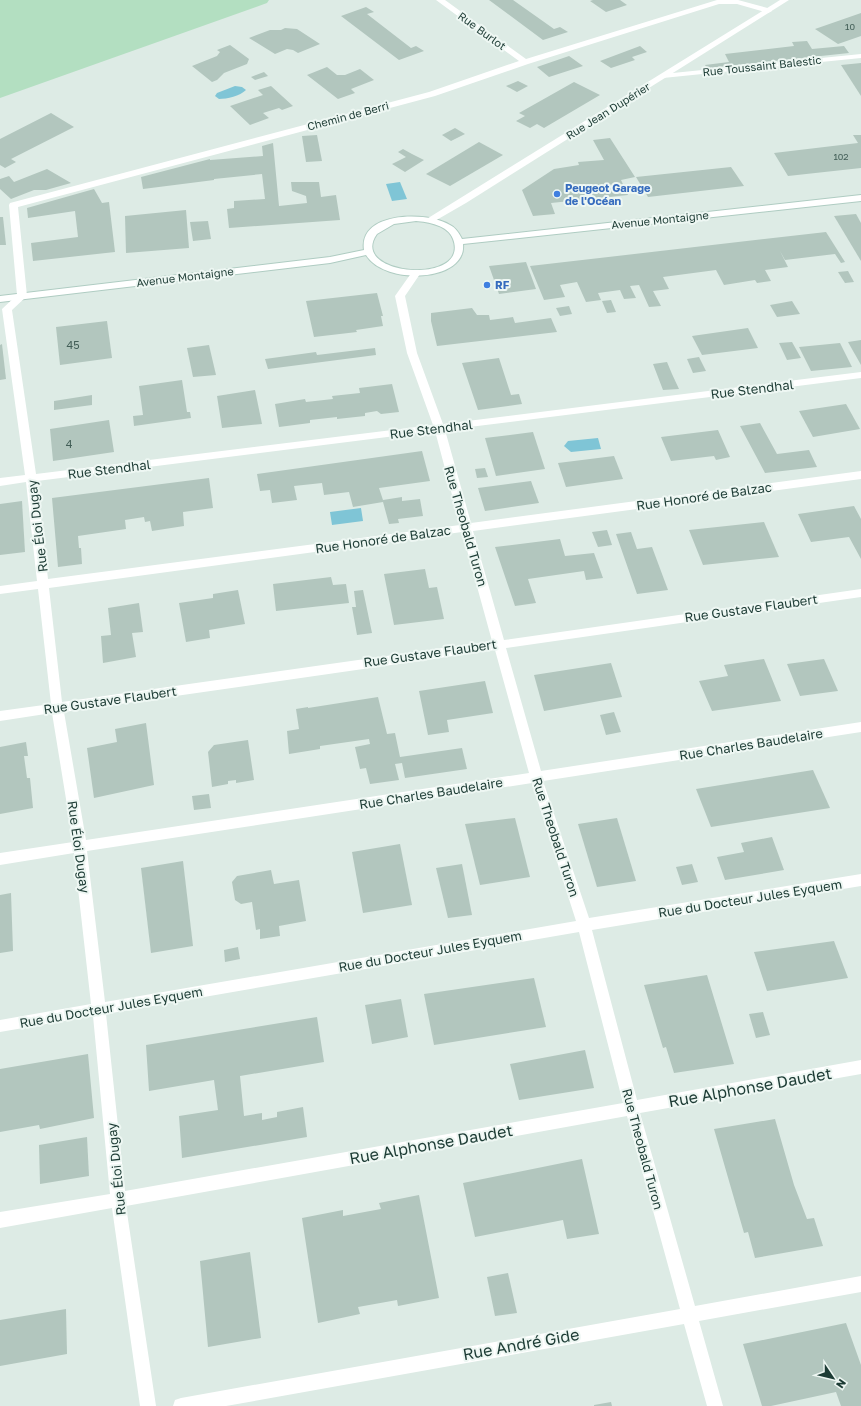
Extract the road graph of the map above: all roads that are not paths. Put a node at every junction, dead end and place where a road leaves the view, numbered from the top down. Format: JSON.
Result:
{"nodes":[{"id":1,"x":440,"y":0,"type":"edge"},
{"id":2,"x":785,"y":0,"type":"edge"},
{"id":3,"x":768,"y":10,"type":"junction"},
{"id":4,"x":861,"y":56,"type":"edge"},
{"id":5,"x":525,"y":62,"type":"junction"},
{"id":6,"x":663,"y":76,"type":"junction"},
{"id":7,"x":861,"y":198,"type":"edge"},
{"id":8,"x":430,"y":220,"type":"junction"},
{"id":9,"x":459,"y":242,"type":"junction"},
{"id":10,"x":369,"y":252,"type":"junction"},
{"id":11,"x":415,"y":274,"type":"junction"},
{"id":12,"x":22,"y":296,"type":"junction"},
{"id":13,"x":2,"y":307,"type":"edge"},
{"id":14,"x":861,"y":375,"type":"edge"},
{"id":15,"x":439,"y":428,"type":"junction"},
{"id":16,"x":861,"y":475,"type":"edge"},
{"id":17,"x":31,"y":478,"type":"junction"},
{"id":18,"x":0,"y":482,"type":"edge"},
{"id":19,"x":467,"y":528,"type":"junction"},
{"id":20,"x":43,"y":585,"type":"junction"},
{"id":21,"x":0,"y":590,"type":"edge"},
{"id":22,"x":861,"y":593,"type":"edge"},
{"id":23,"x":499,"y":643,"type":"junction"},
{"id":24,"x":57,"y":707,"type":"junction"},
{"id":25,"x":0,"y":716,"type":"edge"},
{"id":26,"x":861,"y":727,"type":"edge"},
{"id":27,"x":536,"y":777,"type":"junction"},
{"id":28,"x":80,"y":846,"type":"junction"},
{"id":29,"x":0,"y":859,"type":"edge"},
{"id":30,"x":861,"y":880,"type":"edge"},
{"id":31,"x":584,"y":925,"type":"junction"},
{"id":32,"x":99,"y":1009,"type":"junction"},
{"id":33,"x":0,"y":1026,"type":"edge"},
{"id":34,"x":861,"y":1067,"type":"edge"},
{"id":35,"x":632,"y":1108,"type":"junction"},
{"id":36,"x":118,"y":1200,"type":"junction"},
{"id":37,"x":0,"y":1220,"type":"edge"},
{"id":38,"x":861,"y":1284,"type":"edge"},
{"id":39,"x":688,"y":1314,"type":"junction"},
{"id":40,"x":148,"y":1406,"type":"edge"},
{"id":41,"x":182,"y":1406,"type":"edge"},
{"id":42,"x":715,"y":1406,"type":"edge"}],
"edges":[{"from":1,"to":5,"type":"street","name":"Rue Burlot"},
{"from":2,"to":3,"type":"street","name":"Rue Jean Dupérier"},
{"from":3,"to":5,"type":"street","name":"Chemin de Berri"},
{"from":3,"to":6,"type":"street","name":"Rue Jean Dupérier"},
{"from":4,"to":6,"type":"street","name":"Rue Toussaint Balestic"},
{"from":5,"to":12,"type":"street","name":"Chemin de Berri"},
{"from":6,"to":8,"type":"street","name":"Rue Jean Dupérier"},
{"from":7,"to":9,"type":"street","name":"Avenue Montaigne"},
{"from":8,"to":9,"type":"street"},
{"from":8,"to":10,"type":"street"},
{"from":9,"to":11,"type":"street"},
{"from":10,"to":11,"type":"street"},
{"from":10,"to":12,"type":"street","name":"Avenue Montaigne"},
{"from":11,"to":15,"type":"street","name":"Rue Theobald Turon"},
{"from":12,"to":13,"type":"street","name":"Rue Éloi Dugay"},
{"from":13,"to":17,"type":"street","name":"Rue Éloi Dugay"},
{"from":14,"to":15,"type":"street","name":"Rue Stendhal"},
{"from":15,"to":17,"type":"street","name":"Rue Stendhal"},
{"from":15,"to":19,"type":"street","name":"Rue Theobald Turon"},
{"from":16,"to":19,"type":"street","name":"Rue Honoré de Balzac"},
{"from":17,"to":18,"type":"street","name":"Rue Stendhal"},
{"from":17,"to":20,"type":"street","name":"Rue Éloi Dugay"},
{"from":19,"to":20,"type":"street","name":"Rue Honoré de Balzac"},
{"from":19,"to":23,"type":"street","name":"Rue Theobald Turon"},
{"from":20,"to":21,"type":"street","name":"Rue Honoré de Balzac"},
{"from":20,"to":24,"type":"street","name":"Rue Éloi Dugay"},
{"from":22,"to":23,"type":"street","name":"Rue Gustave Flaubert"},
{"from":23,"to":24,"type":"street","name":"Rue Gustave Flaubert"},
{"from":23,"to":27,"type":"street","name":"Rue Theobald Turon"},
{"from":24,"to":25,"type":"street","name":"Rue Gustave Flaubert"},
{"from":24,"to":28,"type":"street","name":"Rue Éloi Dugay"},
{"from":26,"to":27,"type":"street","name":"Rue Charles Baudelaire"},
{"from":27,"to":28,"type":"street","name":"Rue Charles Baudelaire"},
{"from":27,"to":31,"type":"street","name":"Rue Theobald Turon"},
{"from":28,"to":29,"type":"street","name":"Rue Charles Baudelaire"},
{"from":28,"to":32,"type":"street","name":"Rue Éloi Dugay"},
{"from":30,"to":31,"type":"street","name":"Rue du Docteur Jules Eyquem"},
{"from":31,"to":32,"type":"street","name":"Rue du Docteur Jules Eyquem"},
{"from":31,"to":35,"type":"street","name":"Rue Theobald Turon"},
{"from":32,"to":33,"type":"street","name":"Rue du Docteur Jules Eyquem"},
{"from":32,"to":36,"type":"street","name":"Rue Éloi Dugay"},
{"from":34,"to":35,"type":"street","name":"Rue Alphonse Daudet"},
{"from":35,"to":36,"type":"street","name":"Rue Alphonse Daudet"},
{"from":35,"to":39,"type":"street","name":"Rue Theobald Turon"},
{"from":36,"to":37,"type":"street","name":"Rue Alphonse Daudet"},
{"from":36,"to":40,"type":"street","name":"Rue Éloi Dugay"},
{"from":38,"to":39,"type":"street","name":"Rue André Gide"},
{"from":39,"to":41,"type":"street","name":"Rue André Gide"},
{"from":39,"to":42,"type":"street","name":"Rue Theobald Turon"}]}
